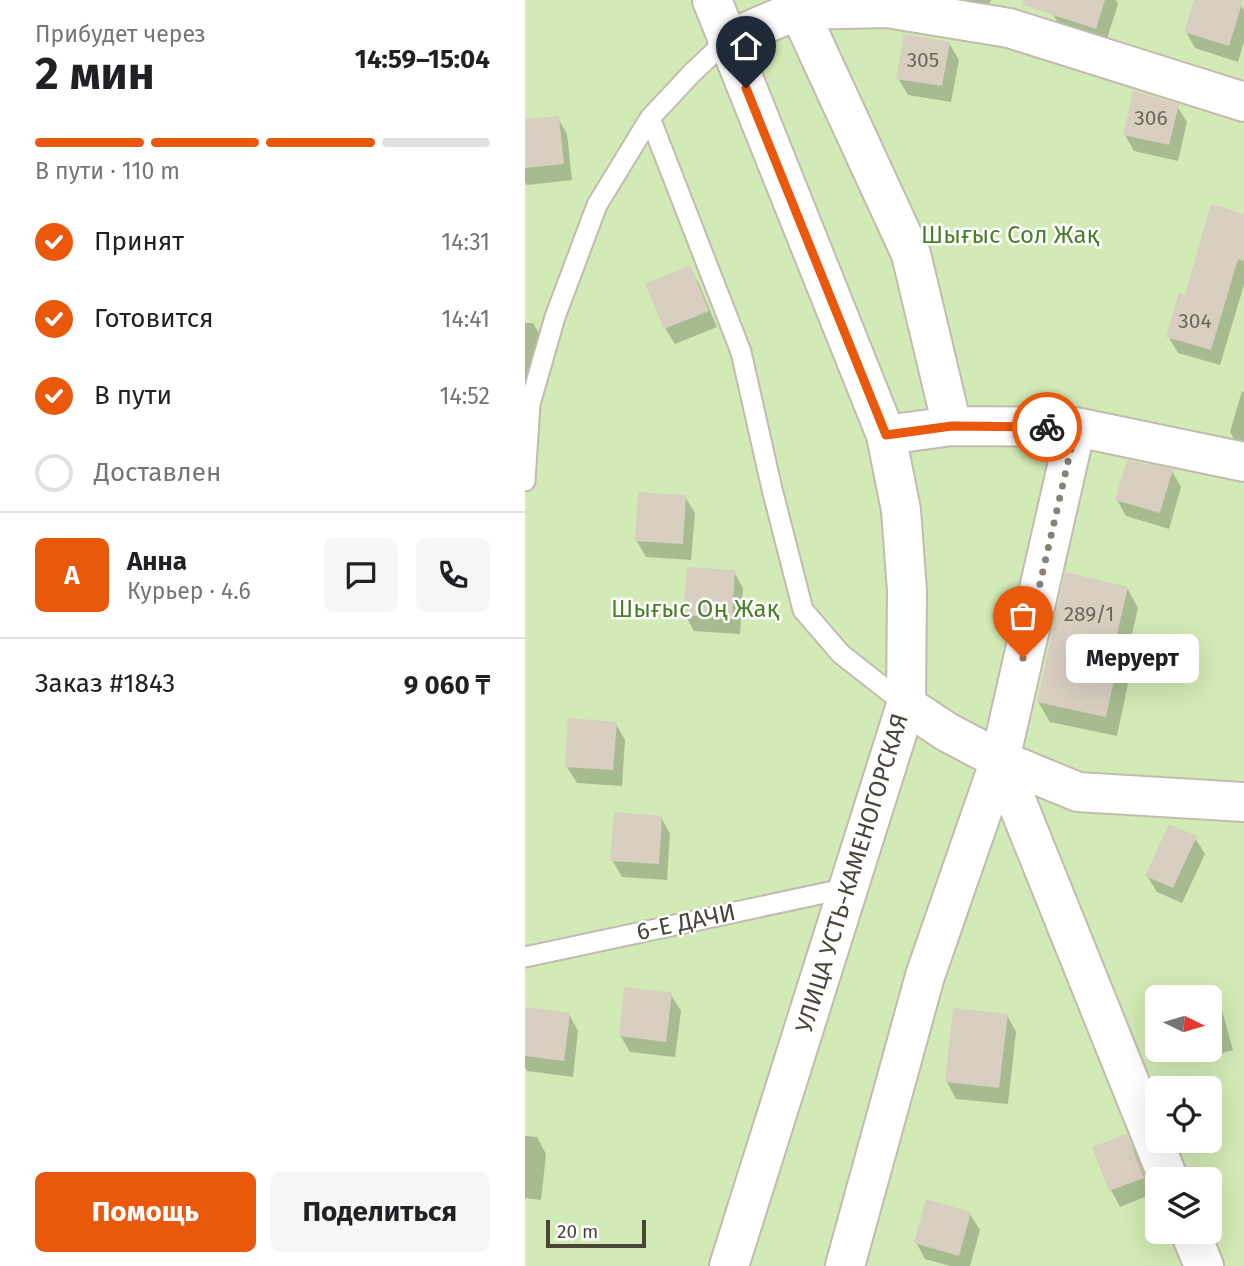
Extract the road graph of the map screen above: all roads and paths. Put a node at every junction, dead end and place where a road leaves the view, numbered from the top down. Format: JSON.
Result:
{"nodes":[{"id":1,"x":712,"y":0,"type":"edge"},
{"id":2,"x":796,"y":5,"type":"edge"},
{"id":3,"x":1014,"y":14,"type":"edge"},
{"id":4,"x":727,"y":40,"type":"junction"},
{"id":5,"x":1244,"y":102,"type":"edge"},
{"id":6,"x":650,"y":118,"type":"junction"},
{"id":7,"x":952,"y":426,"type":"junction"},
{"id":8,"x":1076,"y":427,"type":"junction"},
{"id":9,"x":886,"y":435,"type":"junction"},
{"id":10,"x":1244,"y":462,"type":"edge"},
{"id":11,"x":525,"y":481,"type":"edge"},
{"id":12,"x":906,"y":705,"type":"junction"},
{"id":13,"x":1000,"y":760,"type":"junction"},
{"id":14,"x":1244,"y":802,"type":"edge"},
{"id":15,"x":848,"y":888,"type":"junction"},
{"id":16,"x":525,"y":957,"type":"edge"},
{"id":17,"x":1164,"y":1167,"type":"edge"},
{"id":18,"x":1195,"y":1244,"type":"edge"},
{"id":19,"x":729,"y":1266,"type":"edge"},
{"id":20,"x":845,"y":1266,"type":"edge"},
{"id":21,"x":1204,"y":1266,"type":"edge"}],
"edges":[{"from":1,"to":4,"type":"street","name":"УЛИЦА УСТЬ-КАМЕНОГОРСКАЯ"},
{"from":2,"to":3,"type":"street"},
{"from":2,"to":4,"type":"street"},
{"from":2,"to":7,"type":"street"},
{"from":3,"to":5,"type":"street"},
{"from":4,"to":6,"type":"lane"},
{"from":4,"to":9,"type":"street","name":"УЛИЦА УСТЬ-КАМЕНОГОРСКАЯ"},
{"from":6,"to":11,"type":"lane"},
{"from":6,"to":12,"type":"lane"},
{"from":7,"to":8,"type":"street"},
{"from":7,"to":9,"type":"street"},
{"from":8,"to":10,"type":"street"},
{"from":8,"to":13,"type":"street"},
{"from":9,"to":12,"type":"street","name":"УЛИЦА УСТЬ-КАМЕНОГОРСКАЯ"},
{"from":12,"to":13,"type":"street"},
{"from":12,"to":15,"type":"street","name":"УЛИЦА УСТЬ-КАМЕНОГОРСКАЯ"},
{"from":13,"to":14,"type":"street"},
{"from":13,"to":17,"type":"street"},
{"from":13,"to":20,"type":"street"},
{"from":15,"to":16,"type":"lane","name":"6-Е ДАЧИ"},
{"from":15,"to":19,"type":"street","name":"УЛИЦА УСТЬ-КАМЕНОГОРСКАЯ"},
{"from":18,"to":21,"type":"street"}]}
